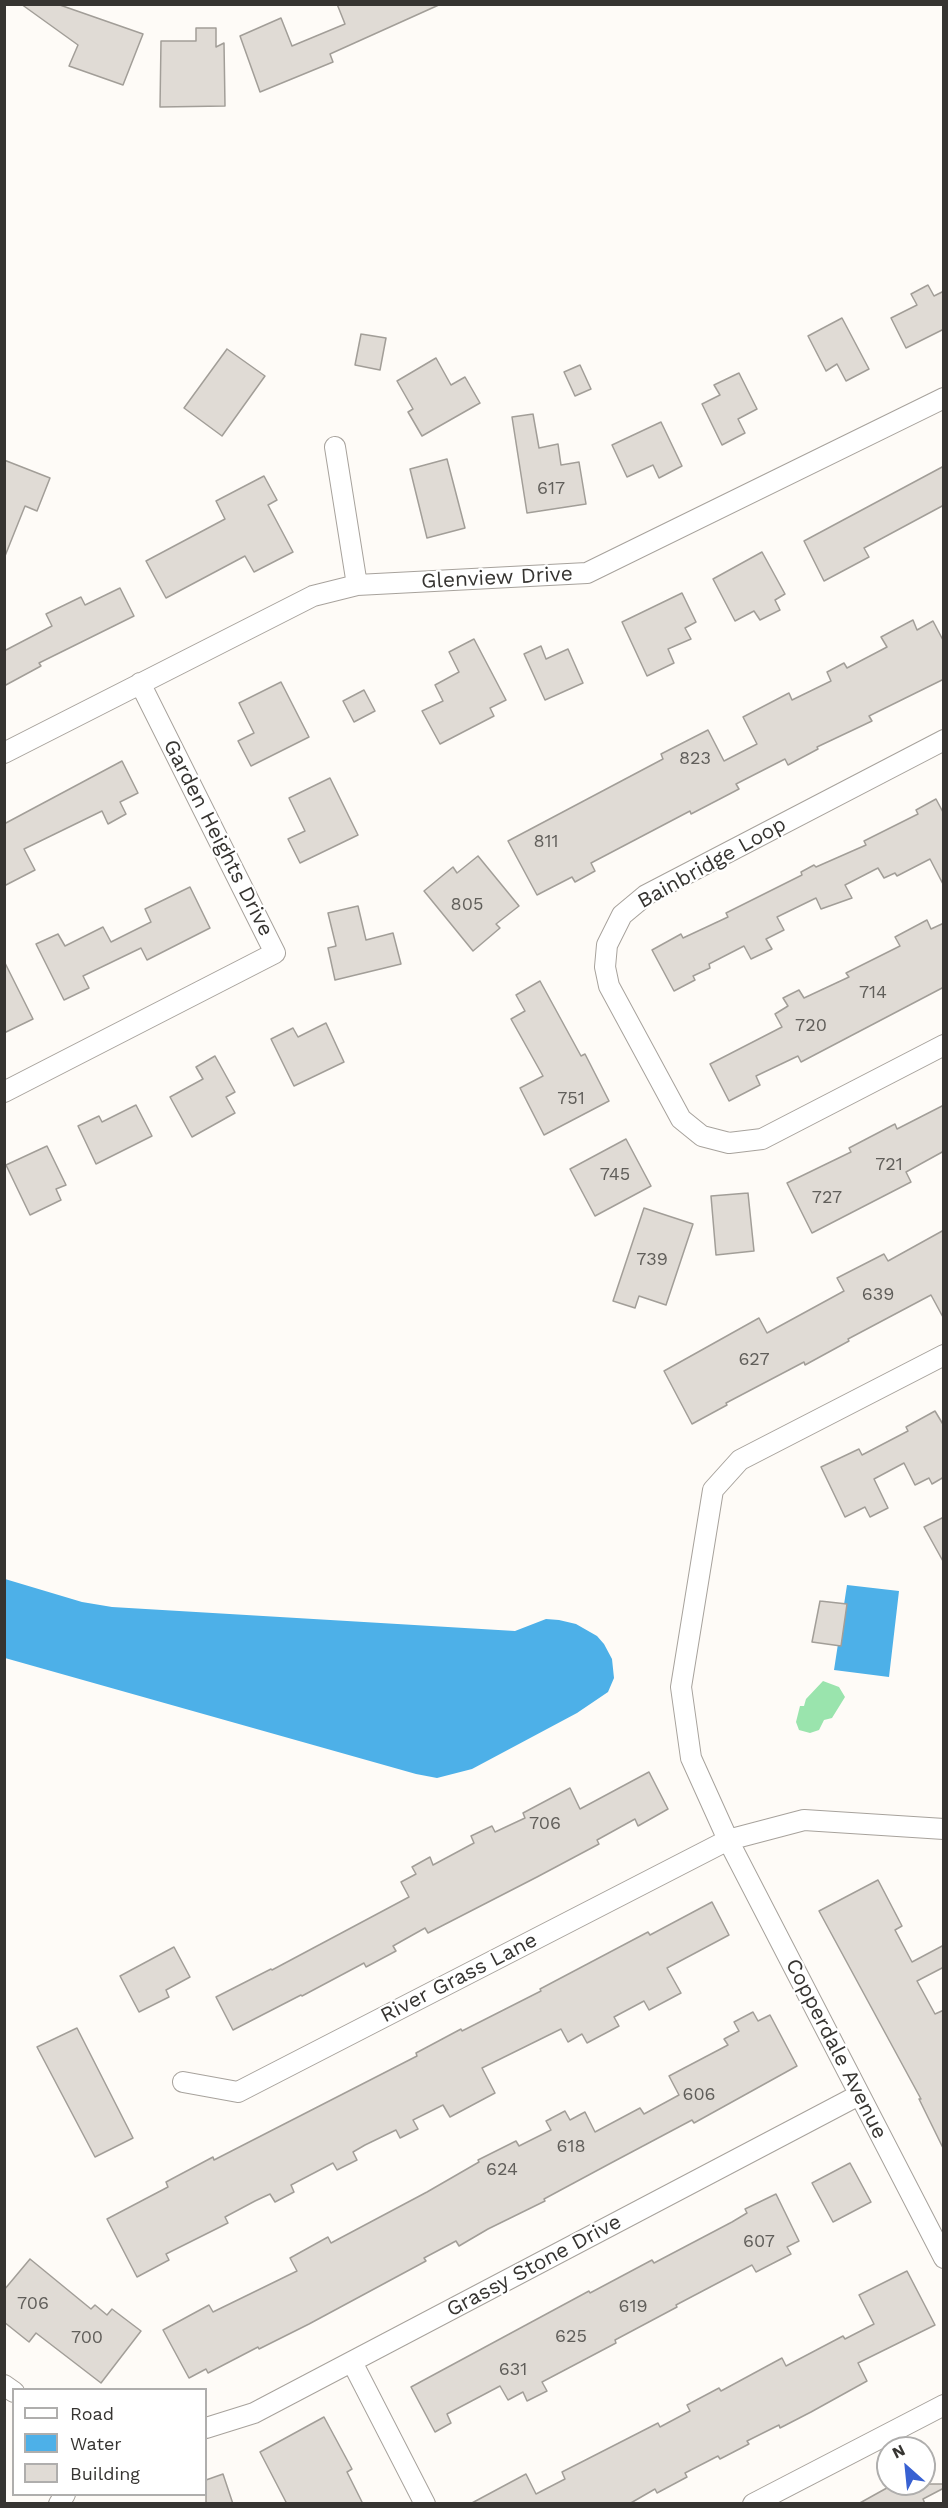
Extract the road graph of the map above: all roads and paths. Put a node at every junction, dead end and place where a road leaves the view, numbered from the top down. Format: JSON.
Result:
{"nodes":[{"id":1,"x":944,"y":398,"type":"edge"},
{"id":2,"x":335,"y":447,"type":"dead end"},
{"id":3,"x":357,"y":585,"type":"junction"},
{"id":4,"x":140,"y":683,"type":"junction"},
{"id":5,"x":944,"y":740,"type":"edge"},
{"id":6,"x":4,"y":753,"type":"edge"},
{"id":7,"x":944,"y":1045,"type":"edge"},
{"id":8,"x":4,"y":1092,"type":"edge"},
{"id":9,"x":944,"y":1355,"type":"edge"},
{"id":10,"x":944,"y":1829,"type":"edge"},
{"id":11,"x":728,"y":1840,"type":"junction"},
{"id":12,"x":183,"y":2082,"type":"dead end"},
{"id":13,"x":859,"y":2095,"type":"junction"},
{"id":14,"x":944,"y":2258,"type":"edge"},
{"id":15,"x":352,"y":2362,"type":"junction"},
{"id":16,"x":944,"y":2405,"type":"edge"},
{"id":17,"x":207,"y":2428,"type":"edge"},
{"id":18,"x":425,"y":2504,"type":"edge"},
{"id":19,"x":753,"y":2504,"type":"edge"}],
"edges":[{"from":1,"to":3,"type":"street","name":"Glenview Drive"},
{"from":2,"to":3,"type":"street"},
{"from":3,"to":4,"type":"street","name":"Glenview Drive"},
{"from":4,"to":6,"type":"street"},
{"from":4,"to":8,"type":"street","name":"Garden Heights Drive"},
{"from":5,"to":7,"type":"street","name":"Bainbridge Loop"},
{"from":9,"to":11,"type":"street","name":"Copperdale Avenue"},
{"from":10,"to":11,"type":"street","name":"River Grass Lane"},
{"from":11,"to":12,"type":"street","name":"River Grass Lane"},
{"from":11,"to":13,"type":"street","name":"Copperdale Avenue"},
{"from":13,"to":14,"type":"street","name":"Copperdale Avenue"},
{"from":13,"to":15,"type":"street","name":"Grassy Stone Drive"},
{"from":15,"to":17,"type":"street","name":"Grassy Stone Drive"},
{"from":15,"to":18,"type":"street"},
{"from":16,"to":19,"type":"street"}]}
